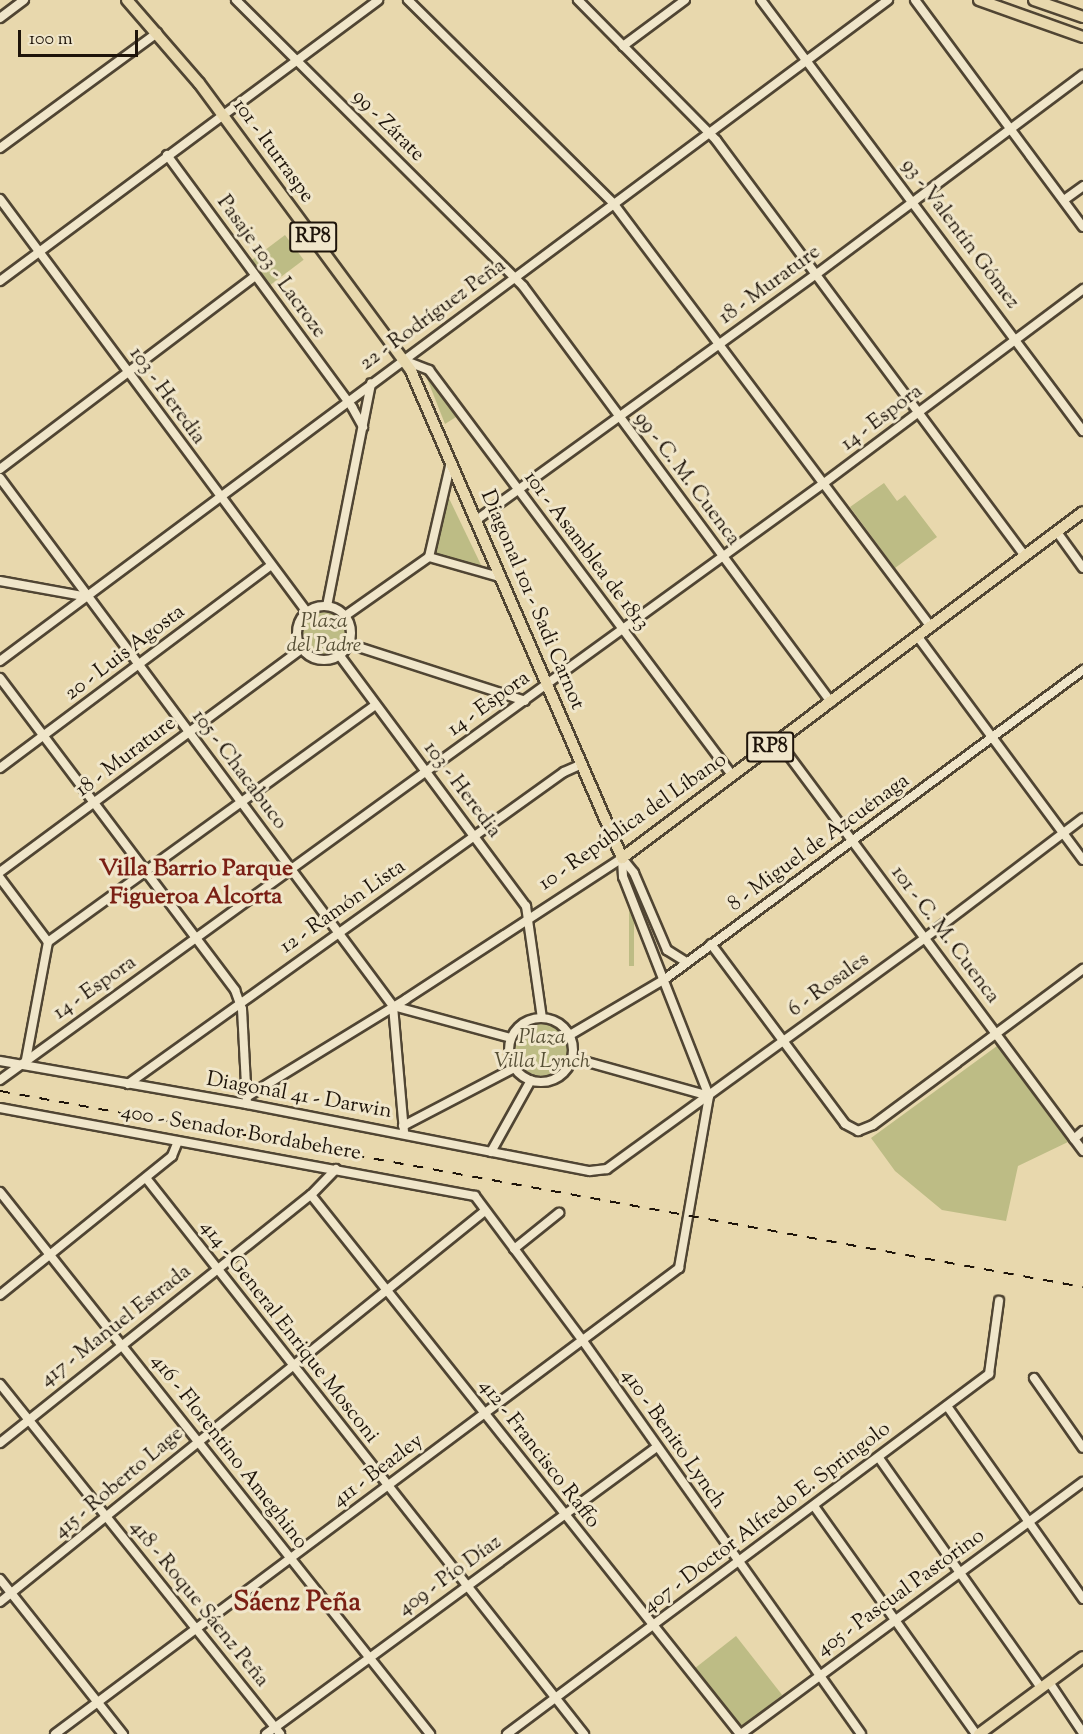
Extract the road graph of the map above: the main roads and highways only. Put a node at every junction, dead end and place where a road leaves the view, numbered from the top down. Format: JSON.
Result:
{"nodes":[{"id":1,"x":127,"y":0,"type":"edge"},
{"id":2,"x":980,"y":0,"type":"edge"},
{"id":3,"x":1035,"y":0,"type":"edge"},
{"id":4,"x":1083,"y":17,"type":"edge"},
{"id":5,"x":1083,"y":37,"type":"edge"},
{"id":6,"x":403,"y":360,"type":"joint"},
{"id":7,"x":1083,"y":512,"type":"edge"},
{"id":8,"x":622,"y":858,"type":"joint"},
{"id":9,"x":1083,"y":1657,"type":"edge"},
{"id":10,"x":978,"y":1734,"type":"edge"}],
"edges":[{"from":1,"to":6,"type":"main road","name":"101 - Iturraspe","number":"RP8"},
{"from":2,"to":5,"type":"main road"},
{"from":3,"to":4,"type":"main road"},
{"from":6,"to":8,"type":"main road","name":"Diagonal 101 - Sadi Carnot","number":"RP8"},
{"from":7,"to":8,"type":"main road","name":"10 - República del Líbano","number":"RP8"},
{"from":9,"to":10,"type":"main road"}]}
